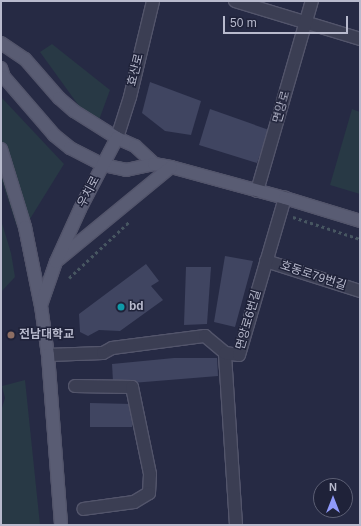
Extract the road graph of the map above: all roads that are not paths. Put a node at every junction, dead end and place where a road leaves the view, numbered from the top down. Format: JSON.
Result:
{"nodes":[{"id":1,"x":153,"y":1,"type":"edge"},
{"id":2,"x":235,"y":1,"type":"edge"},
{"id":3,"x":312,"y":1,"type":"edge"},
{"id":4,"x":306,"y":23,"type":"junction"},
{"id":5,"x":360,"y":39,"type":"edge"},
{"id":6,"x":1,"y":43,"type":"edge"},
{"id":7,"x":1,"y":68,"type":"edge"},
{"id":8,"x":116,"y":138,"type":"junction"},
{"id":9,"x":1,"y":150,"type":"edge"},
{"id":10,"x":154,"y":164,"type":"junction"},
{"id":11,"x":103,"y":165,"type":"junction"},
{"id":12,"x":171,"y":167,"type":"junction"},
{"id":13,"x":257,"y":192,"type":"junction"},
{"id":14,"x":285,"y":198,"type":"junction"},
{"id":15,"x":360,"y":222,"type":"edge"},
{"id":16,"x":266,"y":261,"type":"junction"},
{"id":17,"x":56,"y":262,"type":"junction"},
{"id":18,"x":360,"y":291,"type":"edge"},
{"id":19,"x":41,"y":306,"type":"junction"},
{"id":20,"x":225,"y":353,"type":"junction"},
{"id":21,"x":48,"y":355,"type":"junction"},
{"id":22,"x":75,"y":386,"type":"dead end"},
{"id":23,"x":83,"y":509,"type":"dead end"},
{"id":24,"x":61,"y":525,"type":"edge"},
{"id":25,"x":236,"y":525,"type":"edge"}],
"edges":[{"from":1,"to":8,"type":"street","name":"효산로"},
{"from":2,"to":4,"type":"street"},
{"from":3,"to":4,"type":"street","name":"면앙로"},
{"from":4,"to":5,"type":"street"},
{"from":4,"to":13,"type":"street","name":"면앙로"},
{"from":6,"to":8,"type":"main road"},
{"from":7,"to":11,"type":"main road","name":"우치로"},
{"from":8,"to":10,"type":"main road"},
{"from":8,"to":11,"type":"main road"},
{"from":9,"to":19,"type":"main road"},
{"from":10,"to":11,"type":"main road"},
{"from":10,"to":12,"type":"main road"},
{"from":11,"to":17,"type":"main road","name":"우치로"},
{"from":12,"to":13,"type":"main road"},
{"from":12,"to":17,"type":"main road"},
{"from":13,"to":14,"type":"main road"},
{"from":14,"to":15,"type":"main road"},
{"from":14,"to":16,"type":"street","name":"면앙로6번길"},
{"from":16,"to":18,"type":"street","name":"호동로79번길"},
{"from":16,"to":20,"type":"street","name":"면앙로6번길"},
{"from":17,"to":19,"type":"main road","name":"우치로"},
{"from":19,"to":21,"type":"main road","name":"우치로"},
{"from":20,"to":21,"type":"street"},
{"from":20,"to":25,"type":"street","name":"면앙로6번길"},
{"from":21,"to":24,"type":"main road","name":"우치로"},
{"from":22,"to":23,"type":"street"}]}
